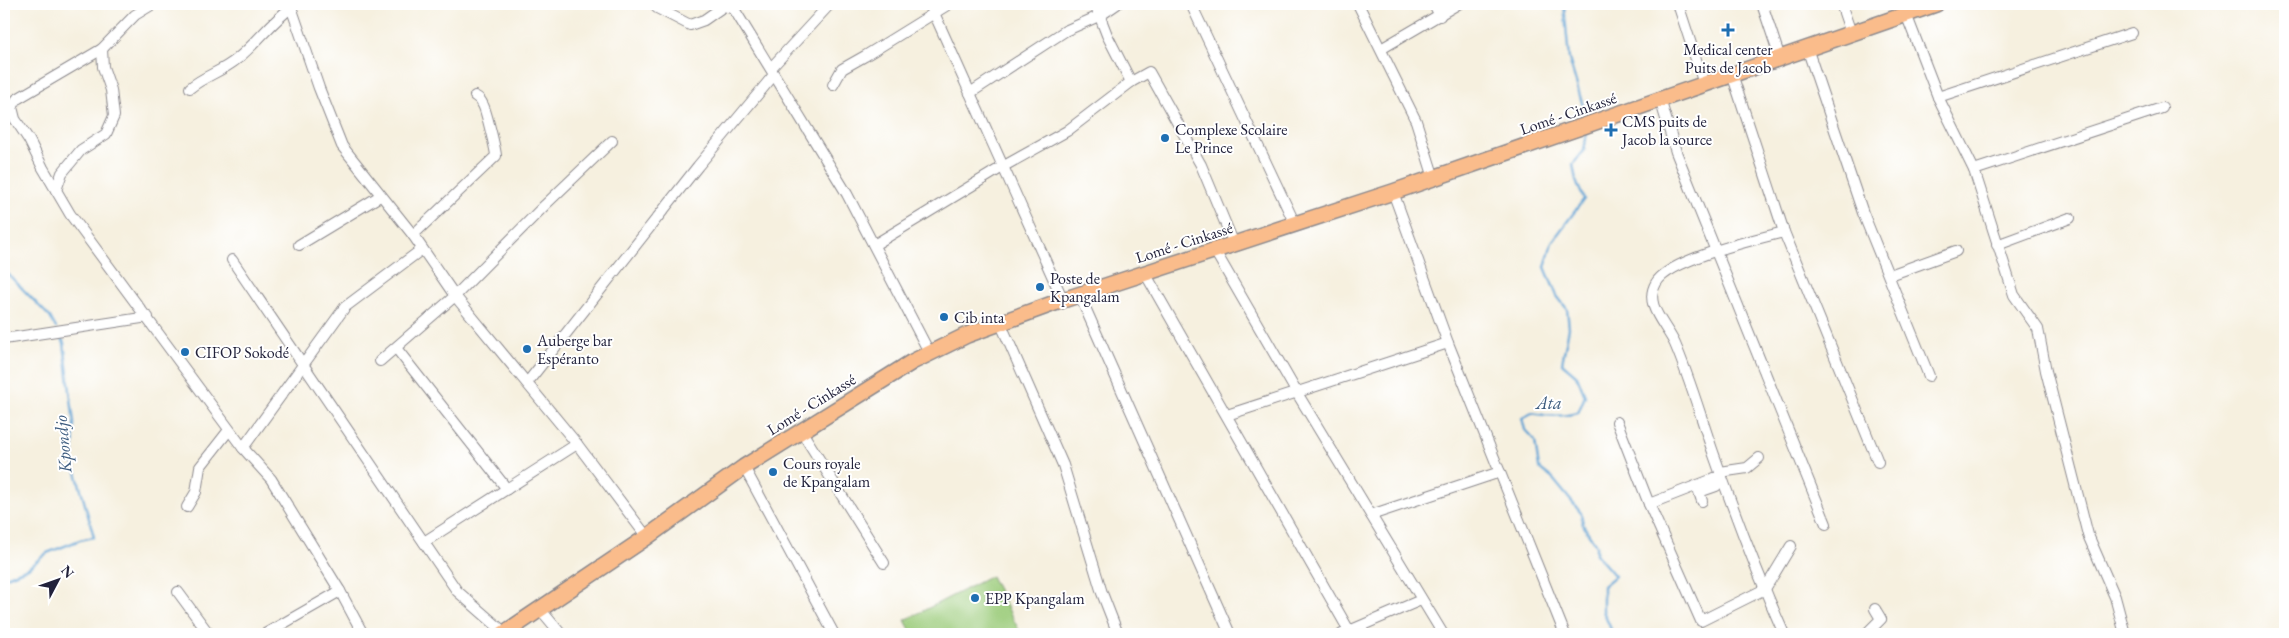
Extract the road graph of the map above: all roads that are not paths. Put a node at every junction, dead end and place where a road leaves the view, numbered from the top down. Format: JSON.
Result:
{"nodes":[{"id":1,"x":153,"y":4,"type":"edge"},
{"id":2,"x":830,"y":4,"type":"edge"},
{"id":3,"x":948,"y":4,"type":"edge"},
{"id":4,"x":1095,"y":4,"type":"edge"},
{"id":5,"x":1117,"y":4,"type":"edge"},
{"id":6,"x":1191,"y":4,"type":"edge"},
{"id":7,"x":1358,"y":4,"type":"edge"},
{"id":8,"x":1434,"y":4,"type":"edge"},
{"id":9,"x":1458,"y":4,"type":"edge"},
{"id":10,"x":1678,"y":4,"type":"edge"},
{"id":11,"x":1762,"y":4,"type":"edge"},
{"id":12,"x":1841,"y":4,"type":"edge"},
{"id":13,"x":1936,"y":4,"type":"edge"},
{"id":14,"x":291,"y":5,"type":"edge"},
{"id":15,"x":733,"y":5,"type":"edge"},
{"id":16,"x":657,"y":8,"type":"dead end"},
{"id":17,"x":932,"y":8,"type":"edge"},
{"id":18,"x":1915,"y":9,"type":"edge"},
{"id":19,"x":1101,"y":15,"type":"junction"},
{"id":20,"x":1440,"y":16,"type":"junction"},
{"id":21,"x":1851,"y":33,"type":"junction"},
{"id":22,"x":2132,"y":33,"type":"dead end"},
{"id":23,"x":1807,"y":48,"type":"junction"},
{"id":24,"x":102,"y":49,"type":"junction"},
{"id":25,"x":1381,"y":49,"type":"junction"},
{"id":26,"x":1780,"y":58,"type":"junction"},
{"id":27,"x":772,"y":72,"type":"junction"},
{"id":28,"x":1732,"y":74,"type":"junction"},
{"id":29,"x":1131,"y":82,"type":"junction"},
{"id":30,"x":1704,"y":84,"type":"junction"},
{"id":31,"x":833,"y":86,"type":"dead end"},
{"id":32,"x":190,"y":88,"type":"dead end"},
{"id":33,"x":970,"y":93,"type":"junction"},
{"id":34,"x":475,"y":96,"type":"dead end"},
{"id":35,"x":1938,"y":97,"type":"junction"},
{"id":36,"x":1660,"y":100,"type":"junction"},
{"id":37,"x":2162,"y":108,"type":"dead end"},
{"id":38,"x":612,"y":141,"type":"dead end"},
{"id":39,"x":1004,"y":166,"type":"junction"},
{"id":40,"x":1974,"y":170,"type":"junction"},
{"id":41,"x":1434,"y":178,"type":"junction"},
{"id":42,"x":56,"y":190,"type":"junction"},
{"id":43,"x":1393,"y":192,"type":"junction"},
{"id":44,"x":380,"y":196,"type":"junction"},
{"id":45,"x":2070,"y":218,"type":"dead end"},
{"id":46,"x":1295,"y":224,"type":"junction"},
{"id":47,"x":1784,"y":232,"type":"junction"},
{"id":48,"x":413,"y":235,"type":"junction"},
{"id":49,"x":1234,"y":244,"type":"junction"},
{"id":50,"x":1997,"y":244,"type":"junction"},
{"id":51,"x":299,"y":245,"type":"dead end"},
{"id":52,"x":874,"y":245,"type":"junction"},
{"id":53,"x":422,"y":250,"type":"junction"},
{"id":54,"x":1215,"y":250,"type":"junction"},
{"id":55,"x":1717,"y":251,"type":"junction"},
{"id":56,"x":1956,"y":251,"type":"dead end"},
{"id":57,"x":232,"y":260,"type":"dead end"},
{"id":58,"x":1145,"y":274,"type":"junction"},
{"id":59,"x":1890,"y":275,"type":"junction"},
{"id":60,"x":1079,"y":294,"type":"junction"},
{"id":61,"x":455,"y":296,"type":"junction"},
{"id":62,"x":1063,"y":300,"type":"junction"},
{"id":63,"x":148,"y":317,"type":"junction"},
{"id":64,"x":1000,"y":322,"type":"junction"},
{"id":65,"x":4,"y":339,"type":"edge"},
{"id":66,"x":1448,"y":343,"type":"junction"},
{"id":67,"x":396,"y":348,"type":"junction"},
{"id":68,"x":929,"y":352,"type":"junction"},
{"id":69,"x":380,"y":361,"type":"dead end"},
{"id":70,"x":303,"y":363,"type":"junction"},
{"id":71,"x":1929,"y":376,"type":"dead end"},
{"id":72,"x":527,"y":383,"type":"junction"},
{"id":73,"x":1297,"y":393,"type":"junction"},
{"id":74,"x":1227,"y":415,"type":"junction"},
{"id":75,"x":1618,"y":422,"type":"dead end"},
{"id":76,"x":230,"y":430,"type":"junction"},
{"id":77,"x":802,"y":432,"type":"junction"},
{"id":78,"x":577,"y":444,"type":"junction"},
{"id":79,"x":243,"y":448,"type":"junction"},
{"id":80,"x":1759,"y":458,"type":"dead end"},
{"id":81,"x":1878,"y":462,"type":"dead end"},
{"id":82,"x":744,"y":467,"type":"junction"},
{"id":83,"x":1500,"y":472,"type":"junction"},
{"id":84,"x":1718,"y":475,"type":"junction"},
{"id":85,"x":507,"y":489,"type":"junction"},
{"id":86,"x":1702,"y":501,"type":"dead end"},
{"id":87,"x":1649,"y":504,"type":"junction"},
{"id":88,"x":187,"y":506,"type":"dead end"},
{"id":89,"x":1371,"y":515,"type":"junction"},
{"id":90,"x":1826,"y":524,"type":"dead end"},
{"id":91,"x":647,"y":537,"type":"junction"},
{"id":92,"x":424,"y":542,"type":"junction"},
{"id":93,"x":1791,"y":546,"type":"dead end"},
{"id":94,"x":884,"y":564,"type":"dead end"},
{"id":95,"x":1765,"y":590,"type":"junction"},
{"id":96,"x":340,"y":591,"type":"junction"},
{"id":97,"x":178,"y":592,"type":"dead end"},
{"id":98,"x":1421,"y":600,"type":"junction"},
{"id":99,"x":540,"y":609,"type":"junction"},
{"id":100,"x":1876,"y":609,"type":"dead end"},
{"id":101,"x":1564,"y":632,"type":"dead end"},
{"id":102,"x":504,"y":633,"type":"edge"},
{"id":103,"x":1347,"y":633,"type":"edge"},
{"id":104,"x":209,"y":634,"type":"edge"},
{"id":105,"x":264,"y":634,"type":"edge"},
{"id":106,"x":362,"y":634,"type":"edge"},
{"id":107,"x":561,"y":634,"type":"edge"},
{"id":108,"x":834,"y":634,"type":"edge"},
{"id":109,"x":1118,"y":634,"type":"edge"},
{"id":110,"x":1230,"y":634,"type":"edge"},
{"id":111,"x":1442,"y":634,"type":"edge"},
{"id":112,"x":1784,"y":634,"type":"edge"},
{"id":113,"x":1866,"y":634,"type":"edge"},
{"id":114,"x":2125,"y":634,"type":"edge"}],
"edges":[{"from":1,"to":24,"type":"street"},
{"from":2,"to":27,"type":"street"},
{"from":3,"to":17,"type":"street"},
{"from":4,"to":19,"type":"street"},
{"from":5,"to":19,"type":"street"},
{"from":6,"to":46,"type":"street"},
{"from":7,"to":25,"type":"street"},
{"from":8,"to":20,"type":"street"},
{"from":9,"to":20,"type":"street"},
{"from":10,"to":30,"type":"street"},
{"from":11,"to":26,"type":"street"},
{"from":12,"to":21,"type":"street"},
{"from":13,"to":18,"type":"highway","name":"Lomé - Cinkassé"},
{"from":14,"to":32,"type":"street"},
{"from":14,"to":44,"type":"street"},
{"from":15,"to":16,"type":"street"},
{"from":15,"to":27,"type":"street"},
{"from":17,"to":31,"type":"street"},
{"from":17,"to":33,"type":"street"},
{"from":18,"to":21,"type":"highway","name":"Lomé - Cinkassé"},
{"from":18,"to":35,"type":"street"},
{"from":19,"to":29,"type":"street"},
{"from":19,"to":33,"type":"street"},
{"from":20,"to":25,"type":"street"},
{"from":21,"to":23,"type":"highway","name":"Lomé - Cinkassé"},
{"from":22,"to":35,"type":"street"},
{"from":23,"to":26,"type":"highway","name":"Lomé - Cinkassé"},
{"from":23,"to":59,"type":"street"},
{"from":24,"to":42,"type":"street"},
{"from":24,"to":42,"type":"street"},
{"from":25,"to":41,"type":"street"},
{"from":26,"to":28,"type":"highway","name":"Lomé - Cinkassé"},
{"from":27,"to":52,"type":"street"},
{"from":27,"to":72,"type":"street"},
{"from":28,"to":30,"type":"highway","name":"Lomé - Cinkassé"},
{"from":28,"to":47,"type":"street"},
{"from":29,"to":39,"type":"street"},
{"from":29,"to":49,"type":"street"},
{"from":30,"to":36,"type":"highway","name":"Lomé - Cinkassé"},
{"from":33,"to":39,"type":"street"},
{"from":34,"to":48,"type":"street"},
{"from":35,"to":40,"type":"street"},
{"from":36,"to":41,"type":"highway","name":"Lomé - Cinkassé"},
{"from":36,"to":55,"type":"street"},
{"from":37,"to":40,"type":"street"},
{"from":38,"to":61,"type":"street"},
{"from":39,"to":52,"type":"street"},
{"from":39,"to":62,"type":"street"},
{"from":40,"to":50,"type":"street"},
{"from":41,"to":43,"type":"highway","name":"Lomé - Cinkassé"},
{"from":42,"to":63,"type":"street"},
{"from":43,"to":46,"type":"highway","name":"Lomé - Cinkassé"},
{"from":43,"to":66,"type":"street"},
{"from":44,"to":48,"type":"street"},
{"from":44,"to":51,"type":"street"},
{"from":45,"to":50,"type":"street"},
{"from":46,"to":49,"type":"highway","name":"Lomé - Cinkassé"},
{"from":47,"to":55,"type":"street"},
{"from":47,"to":81,"type":"street"},
{"from":48,"to":53,"type":"street"},
{"from":49,"to":54,"type":"highway","name":"Lomé - Cinkassé"},
{"from":50,"to":114,"type":"street"},
{"from":52,"to":68,"type":"street"},
{"from":53,"to":61,"type":"street"},
{"from":53,"to":70,"type":"street"},
{"from":54,"to":58,"type":"highway","name":"Lomé - Cinkassé"},
{"from":54,"to":73,"type":"street"},
{"from":55,"to":84,"type":"street"},
{"from":55,"to":90,"type":"street"},
{"from":56,"to":59,"type":"street"},
{"from":57,"to":70,"type":"street"},
{"from":58,"to":60,"type":"highway","name":"Lomé - Cinkassé"},
{"from":58,"to":74,"type":"street"},
{"from":59,"to":71,"type":"street"},
{"from":60,"to":62,"type":"highway","name":"Lomé - Cinkassé"},
{"from":60,"to":110,"type":"street"},
{"from":61,"to":67,"type":"street"},
{"from":61,"to":72,"type":"street"},
{"from":62,"to":64,"type":"highway","name":"Lomé - Cinkassé"},
{"from":63,"to":65,"type":"street"},
{"from":63,"to":76,"type":"street"},
{"from":64,"to":68,"type":"highway","name":"Lomé - Cinkassé"},
{"from":64,"to":109,"type":"street"},
{"from":66,"to":73,"type":"street"},
{"from":66,"to":83,"type":"street"},
{"from":67,"to":69,"type":"street"},
{"from":67,"to":85,"type":"street"},
{"from":68,"to":77,"type":"highway","name":"Lomé - Cinkassé"},
{"from":70,"to":79,"type":"street"},
{"from":70,"to":92,"type":"street"},
{"from":72,"to":78,"type":"street"},
{"from":73,"to":74,"type":"street"},
{"from":73,"to":89,"type":"street"},
{"from":74,"to":103,"type":"street"},
{"from":75,"to":87,"type":"street"},
{"from":76,"to":79,"type":"street"},
{"from":76,"to":88,"type":"street"},
{"from":77,"to":82,"type":"highway","name":"Lomé - Cinkassé"},
{"from":77,"to":94,"type":"street"},
{"from":78,"to":85,"type":"street"},
{"from":78,"to":91,"type":"street"},
{"from":79,"to":96,"type":"street"},
{"from":80,"to":84,"type":"street"},
{"from":82,"to":91,"type":"highway","name":"Lomé - Cinkassé"},
{"from":82,"to":108,"type":"street"},
{"from":83,"to":89,"type":"street"},
{"from":83,"to":101,"type":"street"},
{"from":84,"to":86,"type":"street"},
{"from":84,"to":87,"type":"street"},
{"from":84,"to":95,"type":"street"},
{"from":85,"to":92,"type":"street"},
{"from":87,"to":95,"type":"street"},
{"from":89,"to":98,"type":"street"},
{"from":91,"to":99,"type":"highway","name":"Lomé - Cinkassé"},
{"from":92,"to":102,"type":"street"},
{"from":93,"to":95,"type":"street"},
{"from":95,"to":112,"type":"street"},
{"from":96,"to":105,"type":"street"},
{"from":96,"to":106,"type":"street"},
{"from":97,"to":104,"type":"street"},
{"from":98,"to":103,"type":"street"},
{"from":98,"to":111,"type":"street"},
{"from":99,"to":102,"type":"highway","name":"Lomé - Cinkassé"},
{"from":99,"to":107,"type":"street"},
{"from":100,"to":113,"type":"street"}]}
